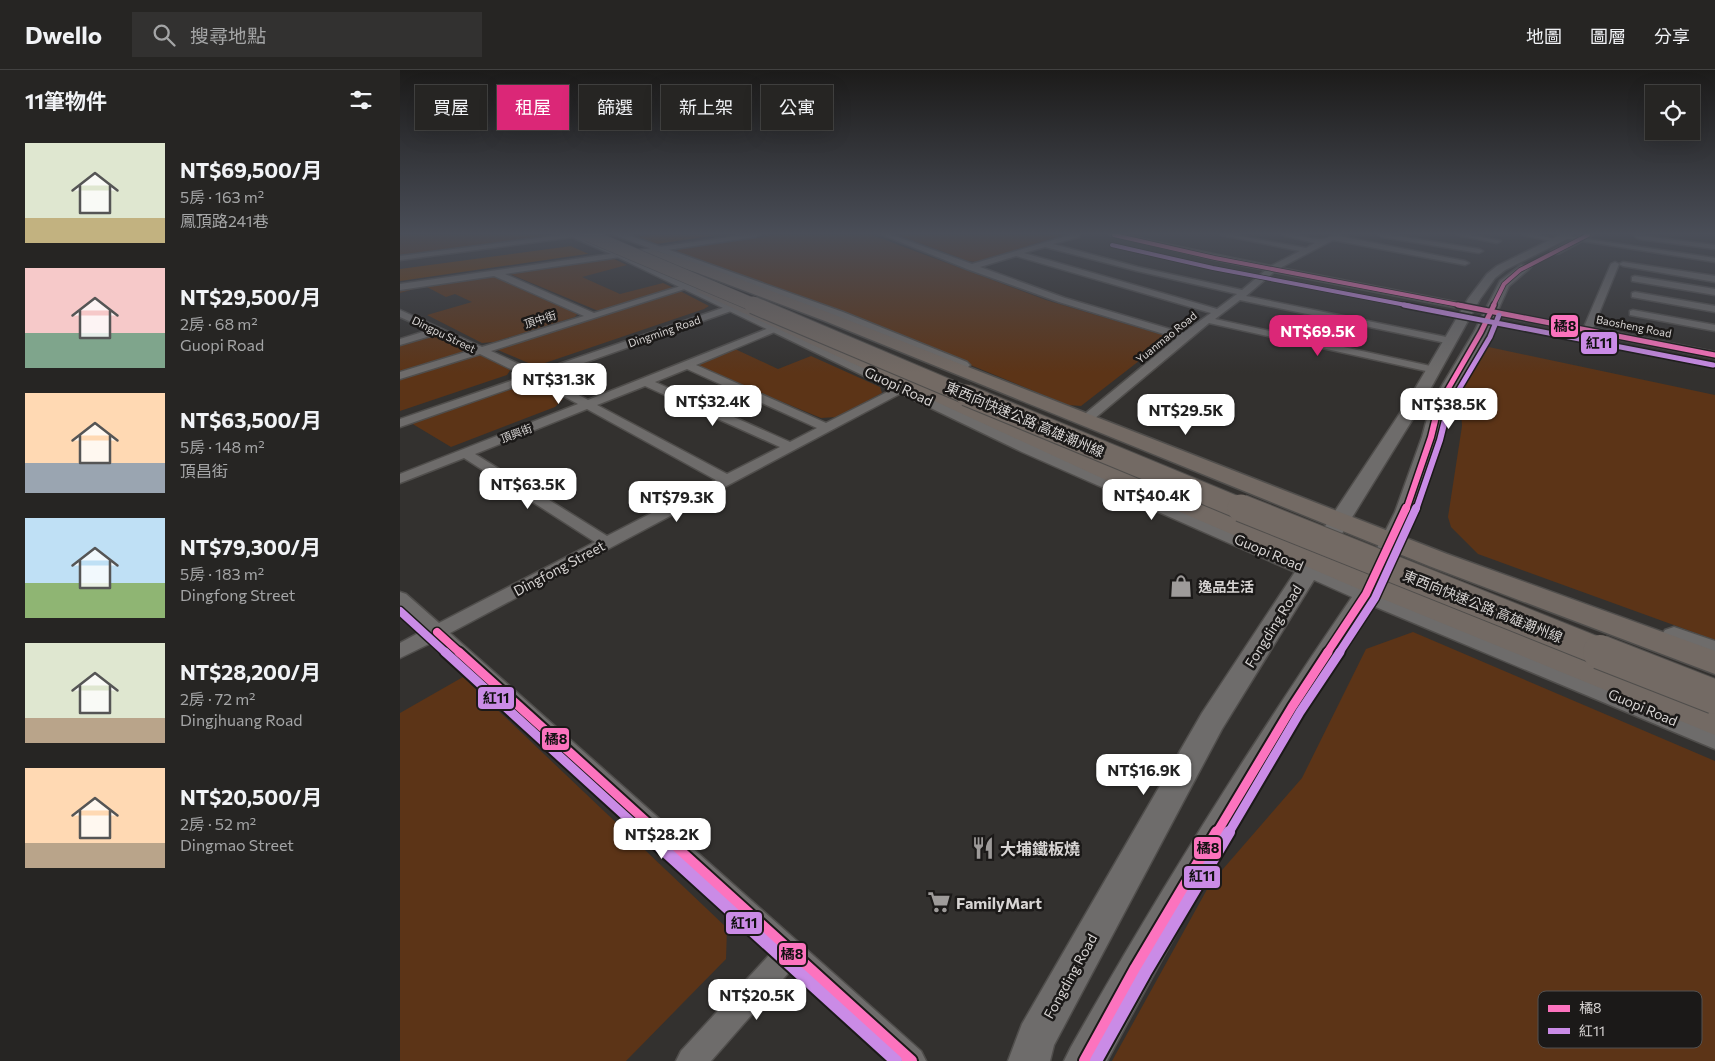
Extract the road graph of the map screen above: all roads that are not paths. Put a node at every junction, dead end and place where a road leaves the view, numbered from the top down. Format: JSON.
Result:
{"nodes":[{"id":1,"x":439,"y":281,"type":"edge"},
{"id":2,"x":514,"y":281,"type":"edge"},
{"id":3,"x":679,"y":281,"type":"edge"},
{"id":4,"x":693,"y":281,"type":"edge"},
{"id":5,"x":710,"y":281,"type":"edge"},
{"id":6,"x":716,"y":281,"type":"edge"},
{"id":7,"x":734,"y":281,"type":"edge"},
{"id":8,"x":736,"y":281,"type":"edge"},
{"id":9,"x":1010,"y":281,"type":"edge"},
{"id":10,"x":1112,"y":281,"type":"edge"},
{"id":11,"x":1187,"y":281,"type":"edge"},
{"id":12,"x":1257,"y":281,"type":"edge"},
{"id":13,"x":1335,"y":281,"type":"edge"},
{"id":14,"x":1487,"y":281,"type":"edge"},
{"id":15,"x":1507,"y":281,"type":"edge"},
{"id":16,"x":1611,"y":281,"type":"edge"},
{"id":17,"x":1649,"y":281,"type":"edge"},
{"id":18,"x":400,"y":287,"type":"edge"},
{"id":19,"x":687,"y":287,"type":"junction"},
{"id":20,"x":1715,"y":292,"type":"edge"},
{"id":21,"x":1241,"y":295,"type":"junction"},
{"id":22,"x":1635,"y":295,"type":"dead end"},
{"id":23,"x":1468,"y":307,"type":"junction"},
{"id":24,"x":731,"y":308,"type":"junction"},
{"id":25,"x":1715,"y":309,"type":"edge"},
{"id":26,"x":1490,"y":311,"type":"junction"},
{"id":27,"x":1218,"y":312,"type":"junction"},
{"id":28,"x":400,"y":313,"type":"edge"},
{"id":29,"x":1633,"y":314,"type":"dead end"},
{"id":30,"x":593,"y":316,"type":"junction"},
{"id":31,"x":1207,"y":320,"type":"junction"},
{"id":32,"x":1715,"y":328,"type":"edge"},
{"id":33,"x":774,"y":329,"type":"junction"},
{"id":34,"x":1588,"y":330,"type":"junction"},
{"id":35,"x":437,"y":331,"type":"junction"},
{"id":36,"x":1184,"y":337,"type":"junction"},
{"id":37,"x":1450,"y":341,"type":"junction"},
{"id":38,"x":400,"y":342,"type":"edge"},
{"id":39,"x":479,"y":351,"type":"junction"},
{"id":40,"x":1715,"y":355,"type":"edge"},
{"id":41,"x":687,"y":365,"type":"junction"},
{"id":42,"x":1435,"y":370,"type":"junction"},
{"id":43,"x":400,"y":376,"type":"edge"},
{"id":44,"x":535,"y":376,"type":"junction"},
{"id":45,"x":647,"y":382,"type":"junction"},
{"id":46,"x":904,"y":388,"type":"junction"},
{"id":47,"x":588,"y":405,"type":"junction"},
{"id":48,"x":1090,"y":416,"type":"junction"},
{"id":49,"x":400,"y":423,"type":"edge"},
{"id":50,"x":827,"y":428,"type":"junction"},
{"id":51,"x":791,"y":447,"type":"junction"},
{"id":52,"x":465,"y":453,"type":"junction"},
{"id":53,"x":400,"y":479,"type":"edge"},
{"id":54,"x":727,"y":480,"type":"junction"},
{"id":55,"x":1342,"y":519,"type":"junction"},
{"id":56,"x":1392,"y":538,"type":"junction"},
{"id":57,"x":607,"y":543,"type":"junction"},
{"id":58,"x":1312,"y":565,"type":"junction"},
{"id":59,"x":1368,"y":589,"type":"junction"},
{"id":60,"x":400,"y":598,"type":"edge"},
{"id":61,"x":437,"y":632,"type":"junction"},
{"id":62,"x":1715,"y":651,"type":"edge"},
{"id":63,"x":400,"y":652,"type":"edge"},
{"id":64,"x":1715,"y":663,"type":"edge"},
{"id":65,"x":1715,"y":678,"type":"edge"},
{"id":66,"x":1715,"y":697,"type":"edge"},
{"id":67,"x":1715,"y":722,"type":"edge"},
{"id":68,"x":1715,"y":737,"type":"edge"},
{"id":69,"x":791,"y":951,"type":"junction"},
{"id":70,"x":691,"y":1061,"type":"edge"},
{"id":71,"x":911,"y":1061,"type":"edge"},
{"id":72,"x":1029,"y":1061,"type":"edge"},
{"id":73,"x":1085,"y":1061,"type":"edge"}],
"edges":[{"from":1,"to":18,"type":"street"},
{"from":2,"to":30,"type":"street"},
{"from":3,"to":19,"type":"main road","name":"Guopi Road"},
{"from":4,"to":58,"type":"highway","bridge":true},
{"from":5,"to":66,"type":"highway","name":"東西向快速公路 高雄潮州線","bridge":true},
{"from":6,"to":65,"type":"highway","name":"東西向快速公路 高雄潮州線"},
{"from":7,"to":55,"type":"highway"},
{"from":8,"to":48,"type":"main road"},
{"from":9,"to":36,"type":"street"},
{"from":10,"to":27,"type":"street"},
{"from":11,"to":21,"type":"street"},
{"from":12,"to":21,"type":"street","name":"Yuanmao Road"},
{"from":13,"to":23,"type":"street"},
{"from":14,"to":23,"type":"main road","name":"Fongding Road"},
{"from":15,"to":26,"type":"main road"},
{"from":16,"to":34,"type":"street"},
{"from":17,"to":20,"type":"street"},
{"from":19,"to":24,"type":"main road","name":"Guopi Road"},
{"from":19,"to":30,"type":"street","name":"頂中街"},
{"from":21,"to":27,"type":"street","name":"Yuanmao Road"},
{"from":21,"to":37,"type":"street"},
{"from":22,"to":25,"type":"street"},
{"from":23,"to":26,"type":"street","name":"Baosheng Road"},
{"from":23,"to":37,"type":"main road","name":"Fongding Road"},
{"from":24,"to":33,"type":"main road","name":"Guopi Road"},
{"from":24,"to":44,"type":"street","name":"Dingming Road"},
{"from":26,"to":34,"type":"street","name":"Baosheng Road"},
{"from":26,"to":56,"type":"main road"},
{"from":27,"to":31,"type":"street","name":"Yuanmao Road"},
{"from":28,"to":35,"type":"street","name":"Dingpu Street"},
{"from":29,"to":32,"type":"street"},
{"from":30,"to":39,"type":"street","name":"頂中街"},
{"from":31,"to":36,"type":"street","name":"Yuanmao Road"},
{"from":31,"to":42,"type":"street"},
{"from":33,"to":41,"type":"street","name":"頂興街"},
{"from":33,"to":46,"type":"main road","name":"Guopi Road"},
{"from":34,"to":40,"type":"street","name":"Baosheng Road"},
{"from":35,"to":38,"type":"street"},
{"from":35,"to":39,"type":"street","name":"Dingpu Street"},
{"from":36,"to":48,"type":"street","name":"Yuanmao Road"},
{"from":37,"to":42,"type":"main road","name":"Fongding Road"},
{"from":39,"to":43,"type":"street","name":"頂中街"},
{"from":39,"to":44,"type":"street","name":"Dingpu Street"},
{"from":41,"to":45,"type":"street","name":"頂興街"},
{"from":41,"to":50,"type":"street"},
{"from":42,"to":55,"type":"main road","name":"Fongding Road"},
{"from":44,"to":47,"type":"street","name":"Dingpu Street"},
{"from":44,"to":49,"type":"street","name":"Dingming Road"},
{"from":45,"to":47,"type":"street","name":"頂興街"},
{"from":45,"to":51,"type":"street"},
{"from":46,"to":50,"type":"street","name":"Dingfong Street"},
{"from":46,"to":58,"type":"main road","name":"Guopi Road"},
{"from":47,"to":52,"type":"street","name":"頂興街"},
{"from":47,"to":54,"type":"street","name":"Dingpu Street"},
{"from":48,"to":55,"type":"main road"},
{"from":50,"to":51,"type":"street","name":"Dingfong Street"},
{"from":51,"to":54,"type":"street","name":"Dingfong Street"},
{"from":52,"to":53,"type":"street","name":"頂興街"},
{"from":52,"to":57,"type":"street"},
{"from":54,"to":57,"type":"street","name":"Dingfong Street"},
{"from":55,"to":56,"type":"highway"},
{"from":55,"to":58,"type":"main road","name":"Fongding Road"},
{"from":56,"to":59,"type":"main road"},
{"from":56,"to":62,"type":"main road"},
{"from":56,"to":64,"type":"highway"},
{"from":57,"to":61,"type":"street","name":"Dingfong Street"},
{"from":58,"to":59,"type":"highway"},
{"from":58,"to":72,"type":"main road","name":"Fongding Road"},
{"from":59,"to":67,"type":"highway"},
{"from":59,"to":68,"type":"main road","name":"Guopi Road"},
{"from":59,"to":73,"type":"main road"},
{"from":60,"to":61,"type":"street"},
{"from":61,"to":63,"type":"street","name":"Dingfong Street"},
{"from":61,"to":69,"type":"street"},
{"from":69,"to":70,"type":"street"},
{"from":69,"to":71,"type":"street"}]}
